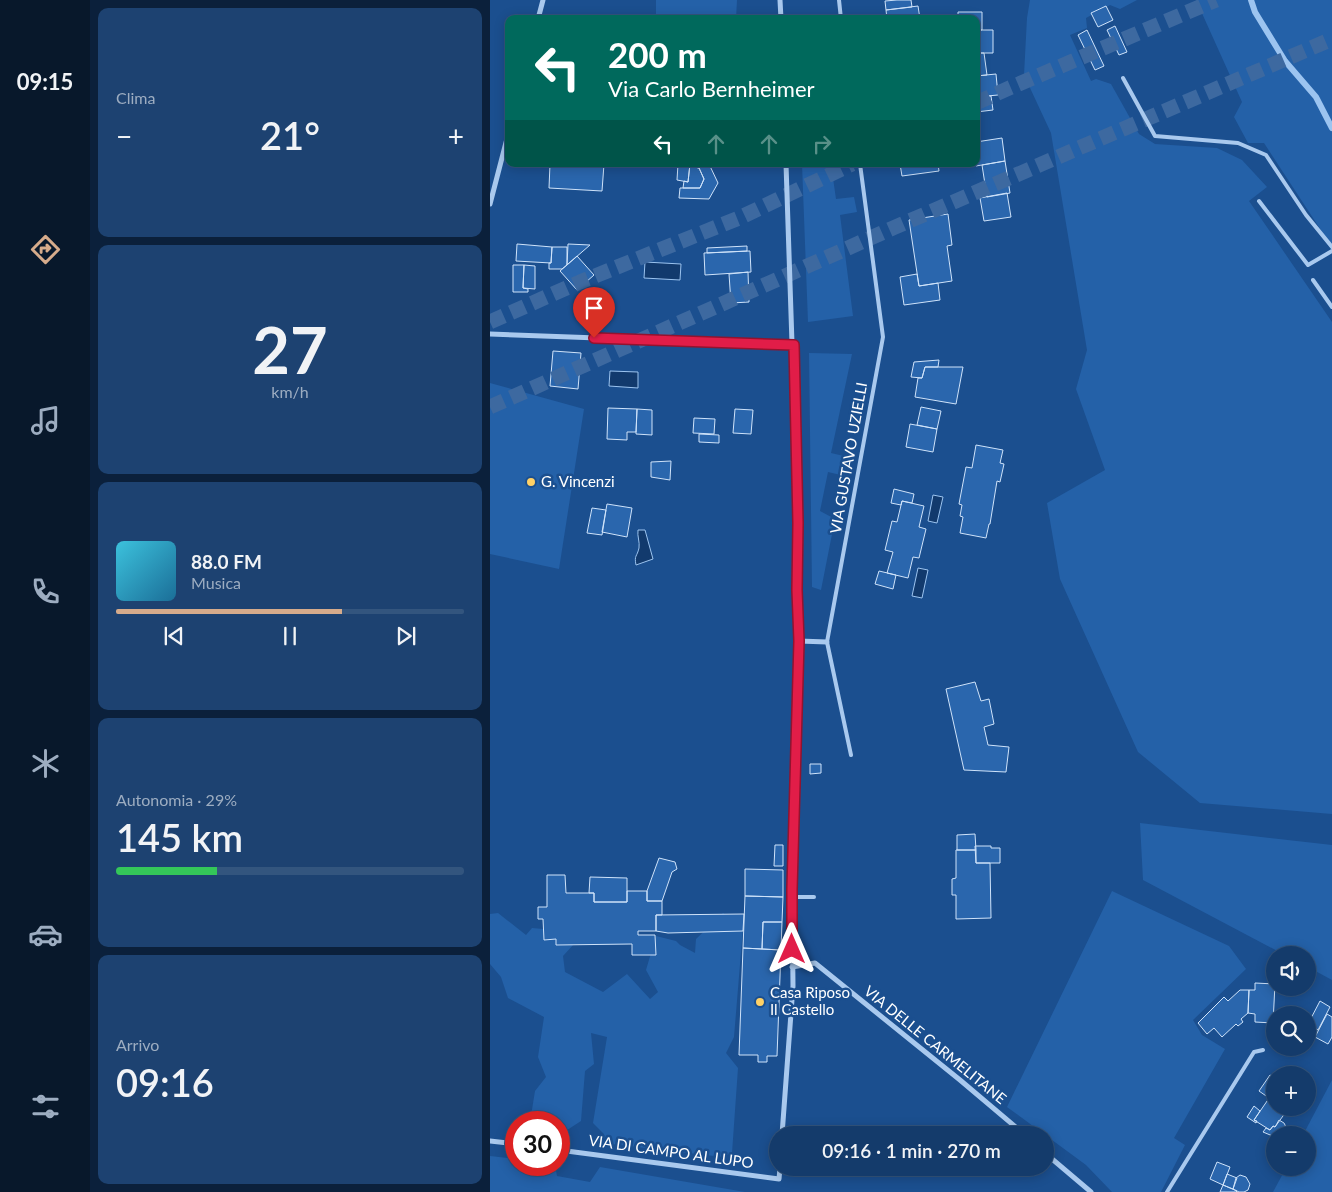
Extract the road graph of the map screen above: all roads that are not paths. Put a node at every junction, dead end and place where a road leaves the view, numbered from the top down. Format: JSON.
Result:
{"nodes":[{"id":1,"x":543,"y":0,"type":"edge"},
{"id":2,"x":780,"y":0,"type":"edge"},
{"id":3,"x":838,"y":0,"type":"edge"},
{"id":4,"x":539,"y":15,"type":"edge"},
{"id":5,"x":781,"y":15,"type":"edge"},
{"id":6,"x":840,"y":15,"type":"edge"},
{"id":7,"x":1123,"y":78,"type":"dead end"},
{"id":8,"x":505,"y":146,"type":"edge"},
{"id":9,"x":786,"y":167,"type":"edge"},
{"id":10,"x":860,"y":167,"type":"edge"},
{"id":11,"x":1259,"y":202,"type":"dead end"},
{"id":12,"x":490,"y":204,"type":"edge"},
{"id":13,"x":1332,"y":249,"type":"edge"},
{"id":14,"x":1313,"y":280,"type":"dead end"},
{"id":15,"x":1332,"y":307,"type":"edge"},
{"id":16,"x":490,"y":334,"type":"edge"},
{"id":17,"x":794,"y":345,"type":"junction"},
{"id":18,"x":799,"y":641,"type":"junction"},
{"id":19,"x":827,"y":642,"type":"junction"},
{"id":20,"x":851,"y":755,"type":"dead end"},
{"id":21,"x":792,"y":897,"type":"junction"},
{"id":22,"x":814,"y":897,"type":"dead end"},
{"id":23,"x":792,"y":967,"type":"junction"},
{"id":24,"x":1263,"y":1050,"type":"dead end"},
{"id":25,"x":783,"y":1126,"type":"edge"},
{"id":26,"x":1014,"y":1126,"type":"edge"},
{"id":27,"x":490,"y":1141,"type":"edge"},
{"id":28,"x":505,"y":1143,"type":"edge"},
{"id":29,"x":570,"y":1151,"type":"edge"},
{"id":30,"x":1054,"y":1160,"type":"edge"},
{"id":31,"x":779,"y":1176,"type":"edge"},
{"id":32,"x":1091,"y":1192,"type":"edge"},
{"id":33,"x":1167,"y":1192,"type":"edge"}],
"edges":[{"from":1,"to":4,"type":"street"},
{"from":2,"to":5,"type":"street"},
{"from":3,"to":6,"type":"lane"},
{"from":7,"to":13,"type":"lane"},
{"from":8,"to":12,"type":"street"},
{"from":9,"to":17,"type":"street"},
{"from":10,"to":19,"type":"lane","name":"VIA GUSTAVO UZIELLI"},
{"from":11,"to":13,"type":"lane"},
{"from":14,"to":15,"type":"lane"},
{"from":16,"to":17,"type":"street"},
{"from":17,"to":18,"type":"street"},
{"from":18,"to":19,"type":"street"},
{"from":18,"to":21,"type":"street"},
{"from":19,"to":20,"type":"lane","name":"VIA GUSTAVO UZIELLI"},
{"from":21,"to":22,"type":"lane"},
{"from":21,"to":23,"type":"street"},
{"from":23,"to":25,"type":"street"},
{"from":23,"to":26,"type":"street","name":"VIA DELLE CARMELITANE"},
{"from":24,"to":33,"type":"lane"},
{"from":27,"to":28,"type":"street"},
{"from":29,"to":31,"type":"street","name":"VIA DI CAMPO AL LUPO"},
{"from":30,"to":32,"type":"street"}]}
